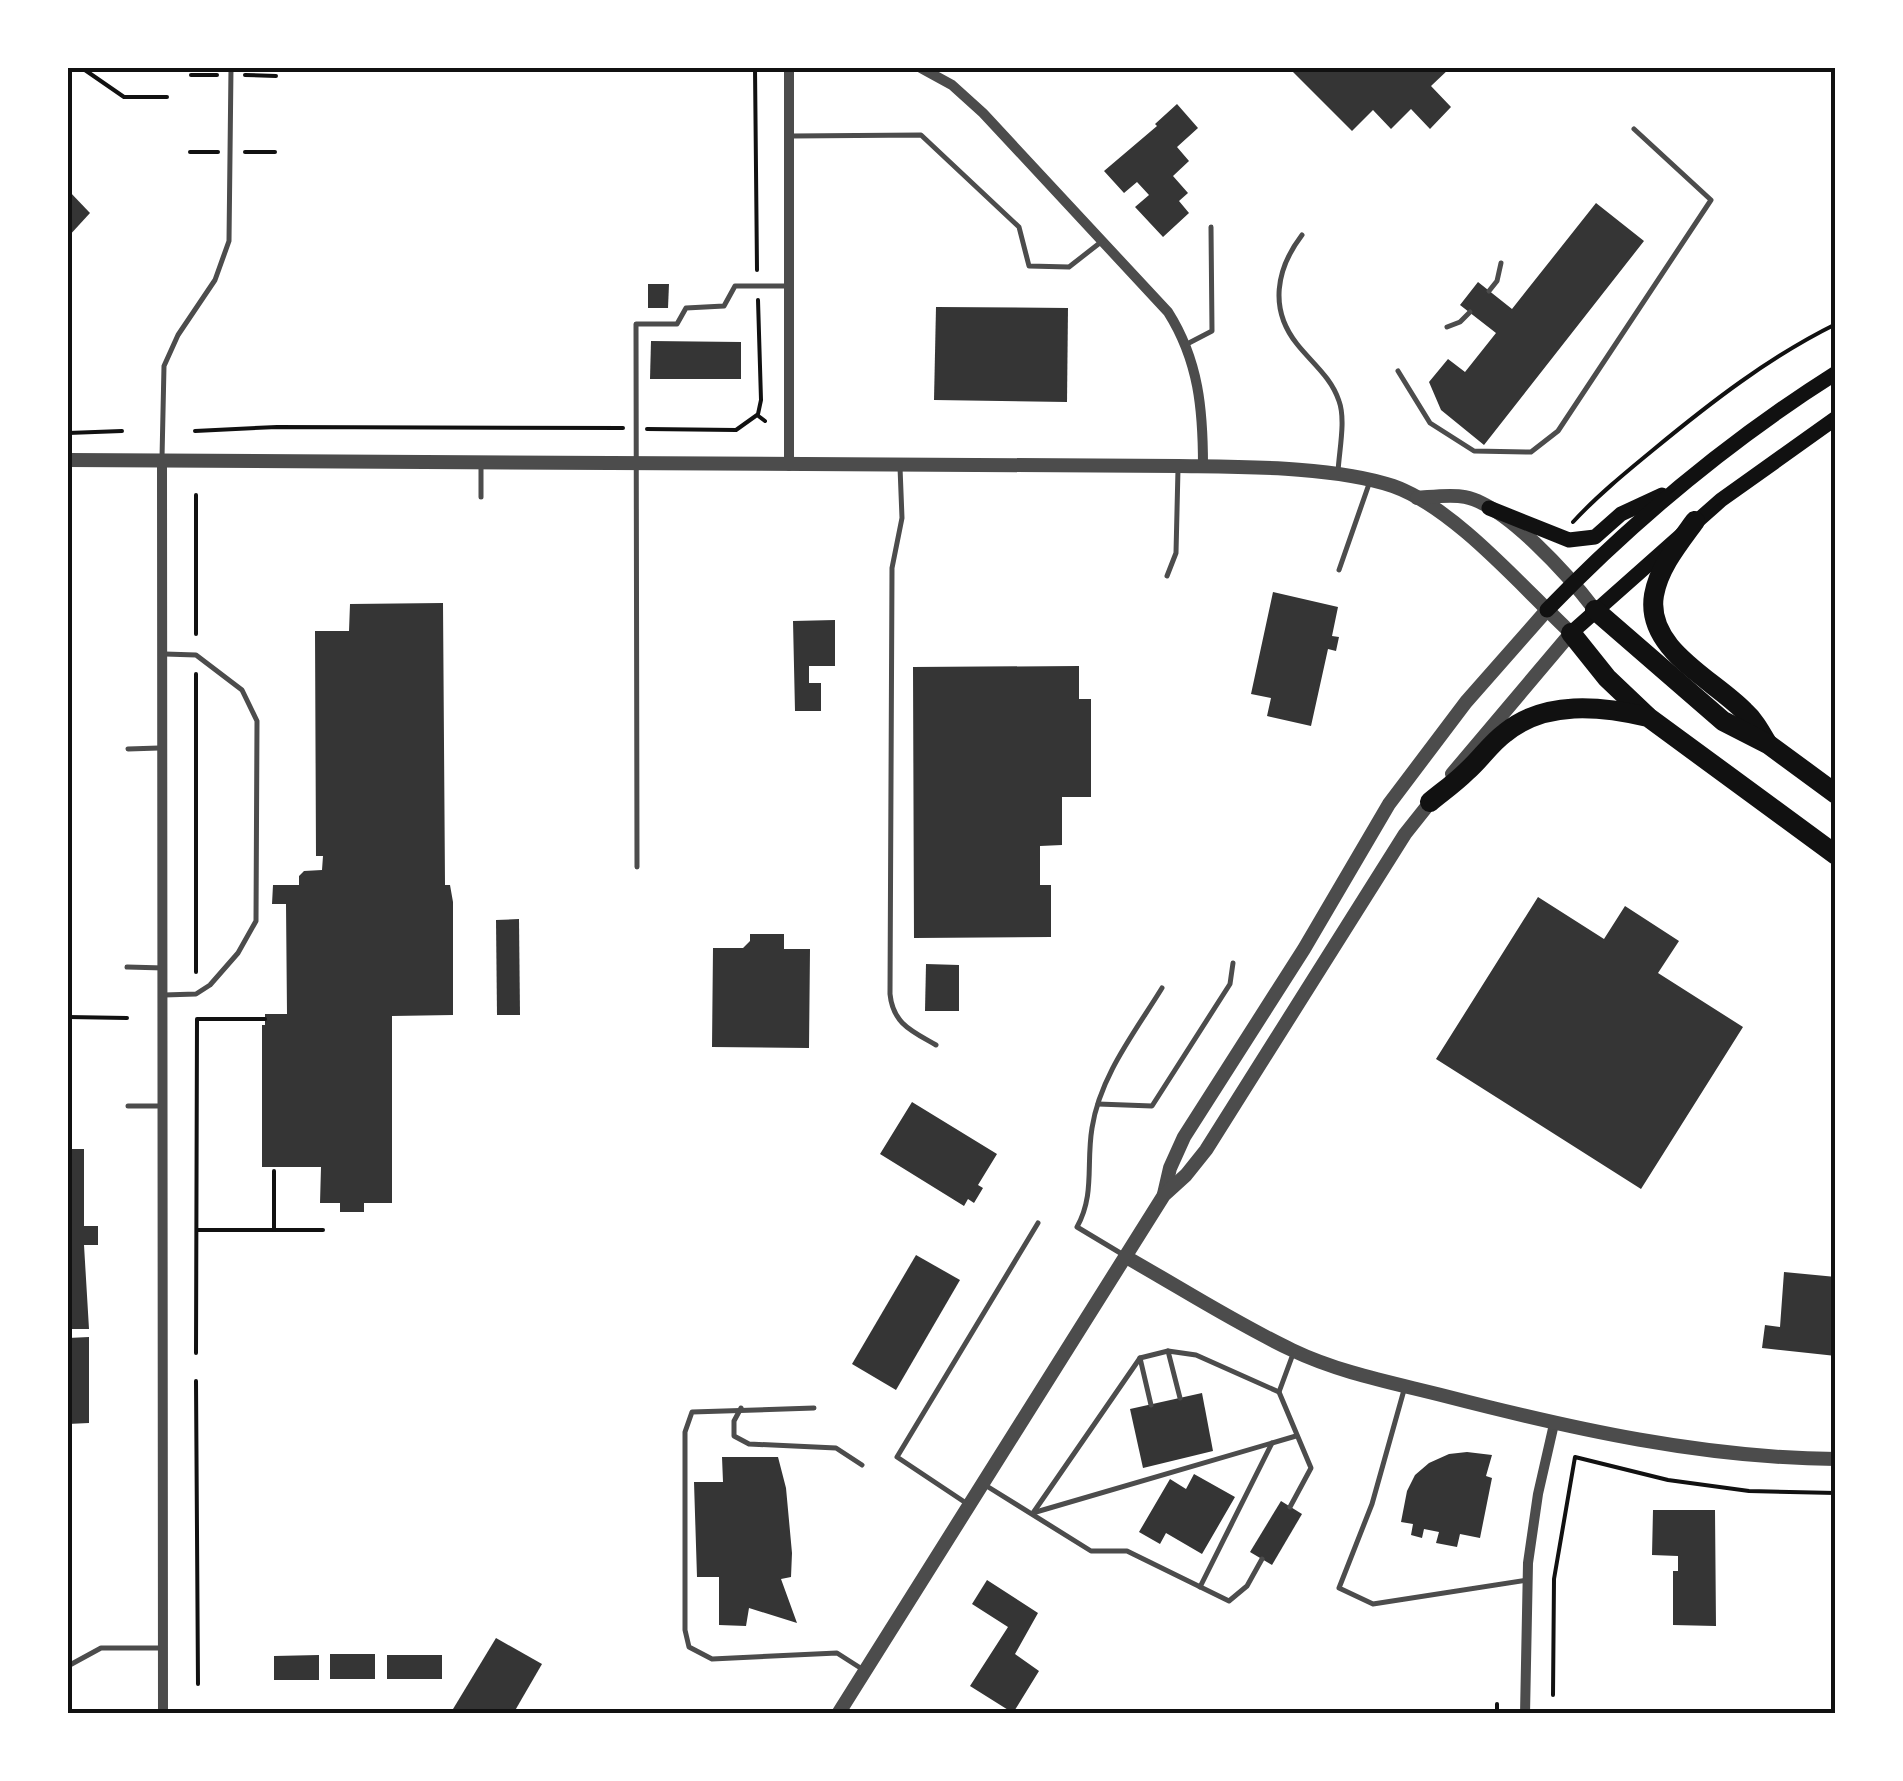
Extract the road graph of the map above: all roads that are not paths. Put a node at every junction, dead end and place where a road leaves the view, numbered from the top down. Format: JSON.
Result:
{"nodes":[{"id":1,"x":231,"y":68,"type":"edge"},
{"id":2,"x":788,"y":68,"type":"edge"},
{"id":3,"x":920,"y":68,"type":"edge"},
{"id":4,"x":1634,"y":129,"type":"dead end"},
{"id":5,"x":788,"y":136,"type":"junction"},
{"id":6,"x":1211,"y":227,"type":"dead end"},
{"id":7,"x":1302,"y":236,"type":"dead end"},
{"id":8,"x":1104,"y":240,"type":"junction"},
{"id":9,"x":1502,"y":264,"type":"dead end"},
{"id":10,"x":790,"y":286,"type":"junction"},
{"id":11,"x":1488,"y":290,"type":"dead end"},
{"id":12,"x":1470,"y":312,"type":"dead end"},
{"id":13,"x":1447,"y":327,"type":"dead end"},
{"id":14,"x":1186,"y":345,"type":"junction"},
{"id":15,"x":1398,"y":371,"type":"dead end"},
{"id":16,"x":1836,"y":373,"type":"edge"},
{"id":17,"x":1836,"y":418,"type":"edge"},
{"id":18,"x":68,"y":460,"type":"edge"},
{"id":19,"x":162,"y":461,"type":"junction"},
{"id":20,"x":481,"y":462,"type":"junction"},
{"id":21,"x":634,"y":464,"type":"junction"},
{"id":22,"x":900,"y":464,"type":"junction"},
{"id":23,"x":789,"y":466,"type":"junction"},
{"id":24,"x":1178,"y":466,"type":"junction"},
{"id":25,"x":1204,"y":466,"type":"junction"},
{"id":26,"x":1338,"y":475,"type":"junction"},
{"id":27,"x":1370,"y":482,"type":"junction"},
{"id":28,"x":1679,"y":487,"type":"junction"},
{"id":29,"x":481,"y":497,"type":"dead end"},
{"id":30,"x":1417,"y":498,"type":"junction"},
{"id":31,"x":1489,"y":508,"type":"junction"},
{"id":32,"x":1695,"y":521,"type":"junction"},
{"id":33,"x":1339,"y":570,"type":"dead end"},
{"id":34,"x":1167,"y":576,"type":"dead end"},
{"id":35,"x":1574,"y":582,"type":"junction"},
{"id":36,"x":1547,"y":610,"type":"junction"},
{"id":37,"x":1594,"y":610,"type":"junction"},
{"id":38,"x":1572,"y":632,"type":"junction"},
{"id":39,"x":162,"y":654,"type":"junction"},
{"id":40,"x":1648,"y":717,"type":"junction"},
{"id":41,"x":1768,"y":744,"type":"junction"},
{"id":42,"x":128,"y":748,"type":"dead end"},
{"id":43,"x":162,"y":748,"type":"junction"},
{"id":44,"x":1836,"y":794,"type":"edge"},
{"id":45,"x":1430,"y":802,"type":"junction"},
{"id":46,"x":1836,"y":856,"type":"edge"},
{"id":47,"x":637,"y":866,"type":"dead end"},
{"id":48,"x":1233,"y":963,"type":"dead end"},
{"id":49,"x":127,"y":967,"type":"dead end"},
{"id":50,"x":164,"y":968,"type":"junction"},
{"id":51,"x":1162,"y":988,"type":"dead end"},
{"id":52,"x":164,"y":995,"type":"junction"},
{"id":53,"x":936,"y":1045,"type":"dead end"},
{"id":54,"x":1098,"y":1104,"type":"junction"},
{"id":55,"x":128,"y":1106,"type":"dead end"},
{"id":56,"x":164,"y":1106,"type":"junction"},
{"id":57,"x":1164,"y":1194,"type":"junction"},
{"id":58,"x":1038,"y":1222,"type":"dead end"},
{"id":59,"x":1126,"y":1257,"type":"junction"},
{"id":60,"x":1168,"y":1351,"type":"junction"},
{"id":61,"x":1294,"y":1351,"type":"junction"},
{"id":62,"x":1140,"y":1358,"type":"junction"},
{"id":63,"x":1405,"y":1386,"type":"junction"},
{"id":64,"x":1279,"y":1392,"type":"junction"},
{"id":65,"x":1180,"y":1398,"type":"dead end"},
{"id":66,"x":1151,"y":1405,"type":"dead end"},
{"id":67,"x":742,"y":1408,"type":"junction"},
{"id":68,"x":814,"y":1408,"type":"dead end"},
{"id":69,"x":1554,"y":1424,"type":"junction"},
{"id":70,"x":1296,"y":1436,"type":"junction"},
{"id":71,"x":1272,"y":1443,"type":"junction"},
{"id":72,"x":1194,"y":1456,"type":"dead end"},
{"id":73,"x":1836,"y":1460,"type":"edge"},
{"id":74,"x":1165,"y":1463,"type":"dead end"},
{"id":75,"x":862,"y":1465,"type":"dead end"},
{"id":76,"x":1196,"y":1465,"type":"junction"},
{"id":77,"x":1167,"y":1472,"type":"junction"},
{"id":78,"x":983,"y":1484,"type":"junction"},
{"id":79,"x":969,"y":1504,"type":"junction"},
{"id":80,"x":1290,"y":1507,"type":"dead end"},
{"id":81,"x":1033,"y":1513,"type":"junction"},
{"id":82,"x":1262,"y":1558,"type":"dead end"},
{"id":83,"x":1526,"y":1580,"type":"junction"},
{"id":84,"x":1200,"y":1586,"type":"junction"},
{"id":85,"x":164,"y":1648,"type":"junction"},
{"id":86,"x":68,"y":1666,"type":"edge"},
{"id":87,"x":864,"y":1671,"type":"junction"},
{"id":88,"x":164,"y":1714,"type":"edge"},
{"id":89,"x":838,"y":1714,"type":"edge"},
{"id":90,"x":1525,"y":1714,"type":"edge"}],
"edges":[{"from":1,"to":19,"type":"lane"},
{"from":2,"to":5,"type":"street"},
{"from":3,"to":8,"type":"street"},
{"from":4,"to":15,"type":"lane"},
{"from":5,"to":8,"type":"lane"},
{"from":5,"to":10,"type":"street"},
{"from":6,"to":14,"type":"lane"},
{"from":7,"to":26,"type":"lane"},
{"from":8,"to":14,"type":"street"},
{"from":9,"to":11,"type":"lane"},
{"from":10,"to":21,"type":"lane"},
{"from":10,"to":23,"type":"street"},
{"from":12,"to":13,"type":"lane"},
{"from":14,"to":25,"type":"street"},
{"from":16,"to":28,"type":"main road"},
{"from":17,"to":32,"type":"main road"},
{"from":18,"to":19,"type":"street"},
{"from":19,"to":20,"type":"street"},
{"from":19,"to":39,"type":"street"},
{"from":20,"to":21,"type":"street"},
{"from":20,"to":29,"type":"lane"},
{"from":21,"to":23,"type":"street"},
{"from":21,"to":47,"type":"lane"},
{"from":22,"to":23,"type":"street"},
{"from":22,"to":24,"type":"street"},
{"from":22,"to":53,"type":"lane"},
{"from":24,"to":25,"type":"street"},
{"from":24,"to":34,"type":"lane"},
{"from":25,"to":26,"type":"street"},
{"from":26,"to":27,"type":"street"},
{"from":27,"to":30,"type":"street"},
{"from":27,"to":33,"type":"lane"},
{"from":28,"to":31,"type":"main road"},
{"from":28,"to":35,"type":"main road"},
{"from":30,"to":31,"type":"street"},
{"from":30,"to":36,"type":"street"},
{"from":31,"to":35,"type":"street"},
{"from":32,"to":37,"type":"main road"},
{"from":32,"to":41,"type":"highway"},
{"from":35,"to":36,"type":"main road"},
{"from":35,"to":37,"type":"street"},
{"from":36,"to":38,"type":"street"},
{"from":36,"to":57,"type":"street"},
{"from":37,"to":38,"type":"main road"},
{"from":37,"to":41,"type":"highway"},
{"from":38,"to":40,"type":"highway"},
{"from":38,"to":45,"type":"street"},
{"from":39,"to":43,"type":"street"},
{"from":39,"to":52,"type":"lane"},
{"from":40,"to":45,"type":"highway"},
{"from":40,"to":46,"type":"highway"},
{"from":41,"to":44,"type":"highway"},
{"from":42,"to":43,"type":"lane"},
{"from":43,"to":50,"type":"street"},
{"from":45,"to":57,"type":"street"},
{"from":48,"to":54,"type":"lane"},
{"from":49,"to":50,"type":"lane"},
{"from":50,"to":52,"type":"street"},
{"from":51,"to":54,"type":"lane"},
{"from":52,"to":56,"type":"street"},
{"from":54,"to":59,"type":"lane"},
{"from":55,"to":56,"type":"lane"},
{"from":56,"to":85,"type":"street"},
{"from":57,"to":59,"type":"street"},
{"from":58,"to":79,"type":"lane"},
{"from":59,"to":61,"type":"street"},
{"from":59,"to":78,"type":"street"},
{"from":60,"to":62,"type":"lane"},
{"from":60,"to":64,"type":"lane"},
{"from":60,"to":65,"type":"lane"},
{"from":61,"to":63,"type":"street"},
{"from":61,"to":64,"type":"lane"},
{"from":62,"to":66,"type":"lane"},
{"from":62,"to":81,"type":"lane"},
{"from":63,"to":69,"type":"street"},
{"from":63,"to":83,"type":"lane"},
{"from":64,"to":70,"type":"lane"},
{"from":67,"to":68,"type":"lane"},
{"from":67,"to":75,"type":"lane"},
{"from":67,"to":87,"type":"lane"},
{"from":69,"to":73,"type":"street"},
{"from":69,"to":83,"type":"street"},
{"from":70,"to":71,"type":"lane"},
{"from":70,"to":80,"type":"lane"},
{"from":71,"to":76,"type":"lane"},
{"from":71,"to":84,"type":"lane"},
{"from":72,"to":76,"type":"lane"},
{"from":74,"to":77,"type":"lane"},
{"from":76,"to":77,"type":"lane"},
{"from":77,"to":81,"type":"lane"},
{"from":78,"to":79,"type":"street"},
{"from":78,"to":81,"type":"lane"},
{"from":79,"to":87,"type":"street"},
{"from":81,"to":84,"type":"lane"},
{"from":82,"to":84,"type":"lane"},
{"from":83,"to":90,"type":"street"},
{"from":85,"to":86,"type":"lane"},
{"from":85,"to":88,"type":"street"},
{"from":87,"to":89,"type":"street"}]}
